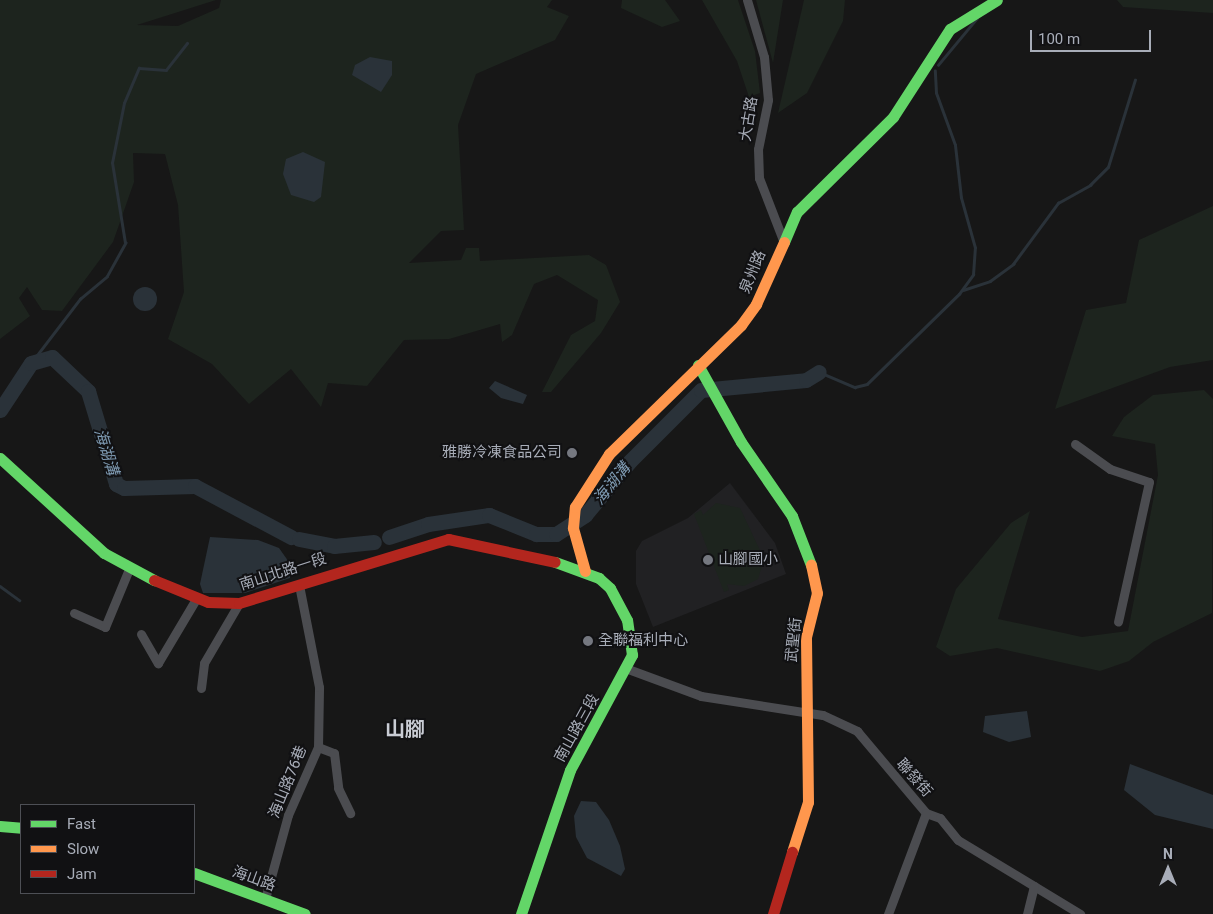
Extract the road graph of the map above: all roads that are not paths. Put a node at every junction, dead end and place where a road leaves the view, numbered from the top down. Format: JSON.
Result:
{"nodes":[{"id":1,"x":747,"y":0,"type":"edge"},
{"id":2,"x":997,"y":0,"type":"edge"},
{"id":3,"x":782,"y":240,"type":"junction"},
{"id":4,"x":698,"y":364,"type":"junction"},
{"id":5,"x":1075,"y":444,"type":"dead end"},
{"id":6,"x":0,"y":458,"type":"edge"},
{"id":7,"x":129,"y":569,"type":"junction"},
{"id":8,"x":585,"y":571,"type":"junction"},
{"id":9,"x":299,"y":585,"type":"junction"},
{"id":10,"x":196,"y":599,"type":"junction"},
{"id":11,"x":239,"y":603,"type":"junction"},
{"id":12,"x":74,"y":613,"type":"dead end"},
{"id":13,"x":1118,"y":622,"type":"dead end"},
{"id":14,"x":140,"y":634,"type":"dead end"},
{"id":15,"x":628,"y":669,"type":"junction"},
{"id":16,"x":201,"y":688,"type":"dead end"},
{"id":17,"x":806,"y":712,"type":"junction"},
{"id":18,"x":318,"y":747,"type":"junction"},
{"id":19,"x":926,"y":812,"type":"junction"},
{"id":20,"x":350,"y":813,"type":"dead end"},
{"id":21,"x":0,"y":826,"type":"edge"},
{"id":22,"x":20,"y":828,"type":"edge"},
{"id":23,"x":195,"y":873,"type":"edge"},
{"id":24,"x":1034,"y":886,"type":"junction"},
{"id":25,"x":265,"y":899,"type":"junction"},
{"id":26,"x":305,"y":914,"type":"edge"},
{"id":27,"x":521,"y":914,"type":"edge"},
{"id":28,"x":773,"y":914,"type":"edge"},
{"id":29,"x":888,"y":914,"type":"edge"},
{"id":30,"x":1027,"y":914,"type":"edge"},
{"id":31,"x":1078,"y":914,"type":"edge"}],
"edges":[{"from":1,"to":3,"type":"street","name":"大古路"},
{"from":2,"to":3,"type":"street","name":"泉州路"},
{"from":3,"to":4,"type":"street","name":"泉州路"},
{"from":4,"to":8,"type":"street","name":"泉州路"},
{"from":4,"to":17,"type":"street","name":"武聖街"},
{"from":5,"to":13,"type":"street"},
{"from":6,"to":7,"type":"street","name":"南山北路一段"},
{"from":7,"to":10,"type":"street","name":"南山北路一段"},
{"from":7,"to":12,"type":"street"},
{"from":8,"to":9,"type":"street","name":"南山北路一段"},
{"from":8,"to":15,"type":"street","name":"南山路三段"},
{"from":9,"to":11,"type":"street","name":"南山北路一段"},
{"from":9,"to":18,"type":"street","name":"海山路76巷"},
{"from":10,"to":11,"type":"street","name":"南山北路一段"},
{"from":10,"to":14,"type":"street"},
{"from":11,"to":16,"type":"street"},
{"from":15,"to":17,"type":"street","name":"聯發街"},
{"from":15,"to":27,"type":"street","name":"南山路三段"},
{"from":17,"to":19,"type":"street","name":"聯發街"},
{"from":17,"to":28,"type":"street","name":"武聖街"},
{"from":18,"to":20,"type":"street"},
{"from":18,"to":25,"type":"street","name":"海山路76巷"},
{"from":19,"to":24,"type":"street","name":"聯發街"},
{"from":19,"to":29,"type":"street"},
{"from":21,"to":22,"type":"street"},
{"from":23,"to":25,"type":"street","name":"海山路"},
{"from":24,"to":30,"type":"street"},
{"from":24,"to":31,"type":"street","name":"聯發街"},
{"from":25,"to":26,"type":"street","name":"海山路"}]}
